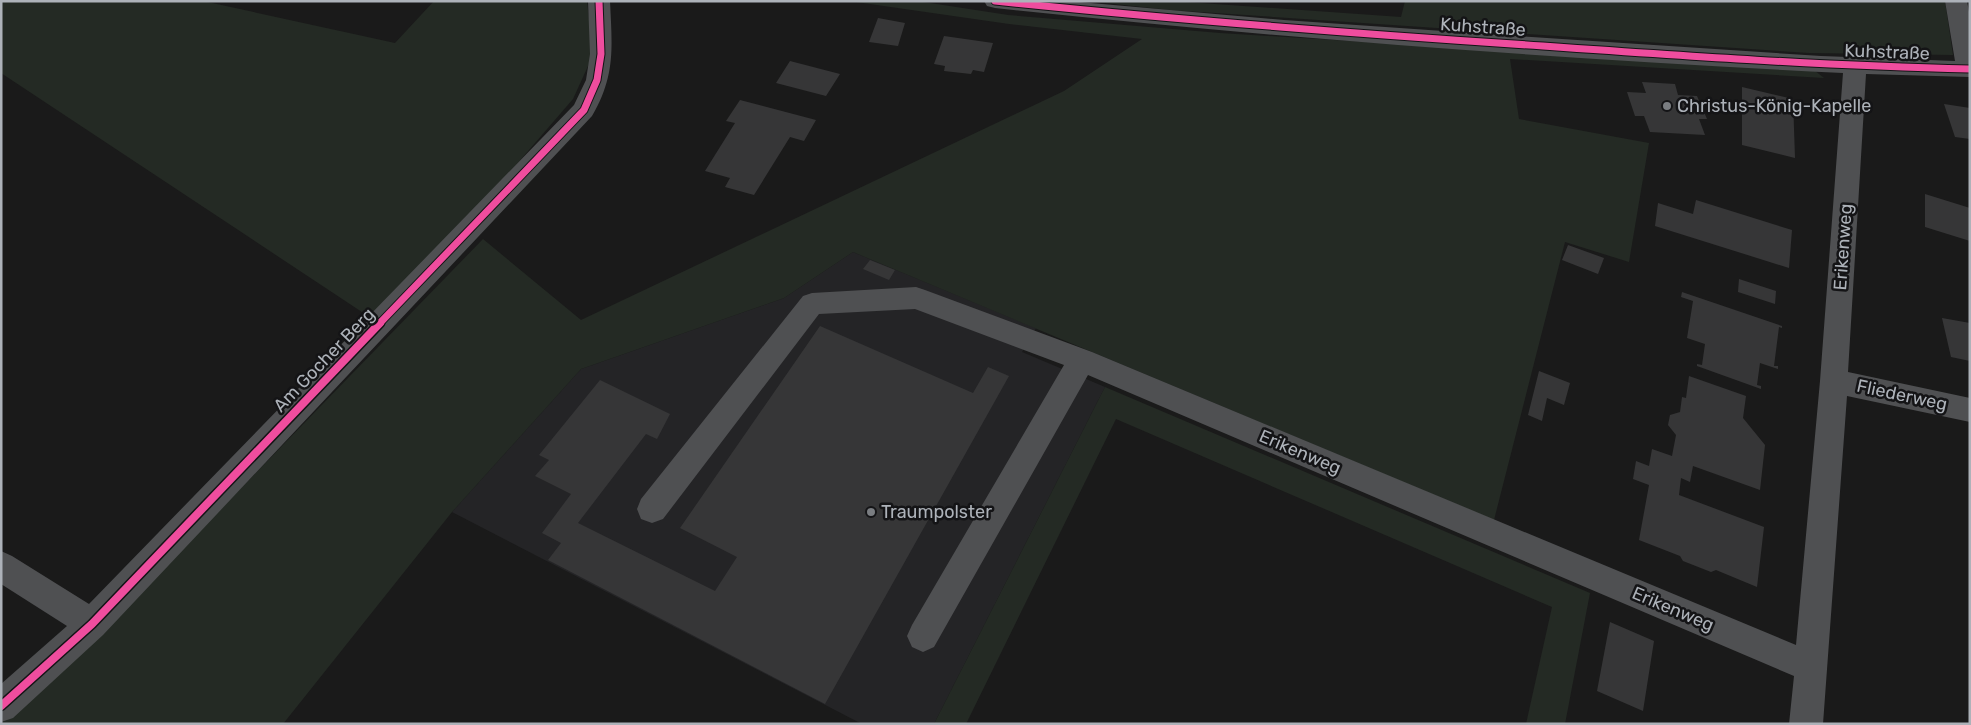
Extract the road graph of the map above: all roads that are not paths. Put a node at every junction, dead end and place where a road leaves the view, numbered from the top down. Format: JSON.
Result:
{"nodes":[{"id":1,"x":599,"y":1,"type":"edge"},
{"id":2,"x":995,"y":1,"type":"edge"},
{"id":3,"x":1956,"y":1,"type":"edge"},
{"id":4,"x":1855,"y":66,"type":"junction"},
{"id":5,"x":1969,"y":69,"type":"edge"},
{"id":6,"x":1082,"y":360,"type":"junction"},
{"id":7,"x":1834,"y":381,"type":"junction"},
{"id":8,"x":1970,"y":410,"type":"edge"},
{"id":9,"x":652,"y":509,"type":"dead end"},
{"id":10,"x":1,"y":566,"type":"edge"},
{"id":11,"x":92,"y":624,"type":"junction"},
{"id":12,"x":923,"y":636,"type":"dead end"},
{"id":13,"x":1811,"y":667,"type":"junction"},
{"id":14,"x":1,"y":706,"type":"edge"},
{"id":15,"x":1806,"y":724,"type":"edge"}],
"edges":[{"from":1,"to":11,"type":"street","name":"Am Gocher Berg"},
{"from":2,"to":4,"type":"street","name":"Kuhstraße"},
{"from":3,"to":5,"type":"street"},
{"from":4,"to":5,"type":"street","name":"Kuhstraße"},
{"from":4,"to":7,"type":"street","name":"Erikenweg"},
{"from":6,"to":9,"type":"street","name":"Erikenweg"},
{"from":6,"to":12,"type":"street"},
{"from":6,"to":13,"type":"street","name":"Erikenweg"},
{"from":7,"to":8,"type":"street","name":"Fliederweg"},
{"from":7,"to":13,"type":"street","name":"Erikenweg"},
{"from":10,"to":11,"type":"street"},
{"from":11,"to":14,"type":"street","name":"Am Gocher Berg"},
{"from":13,"to":15,"type":"street","name":"Erikenweg"}]}
